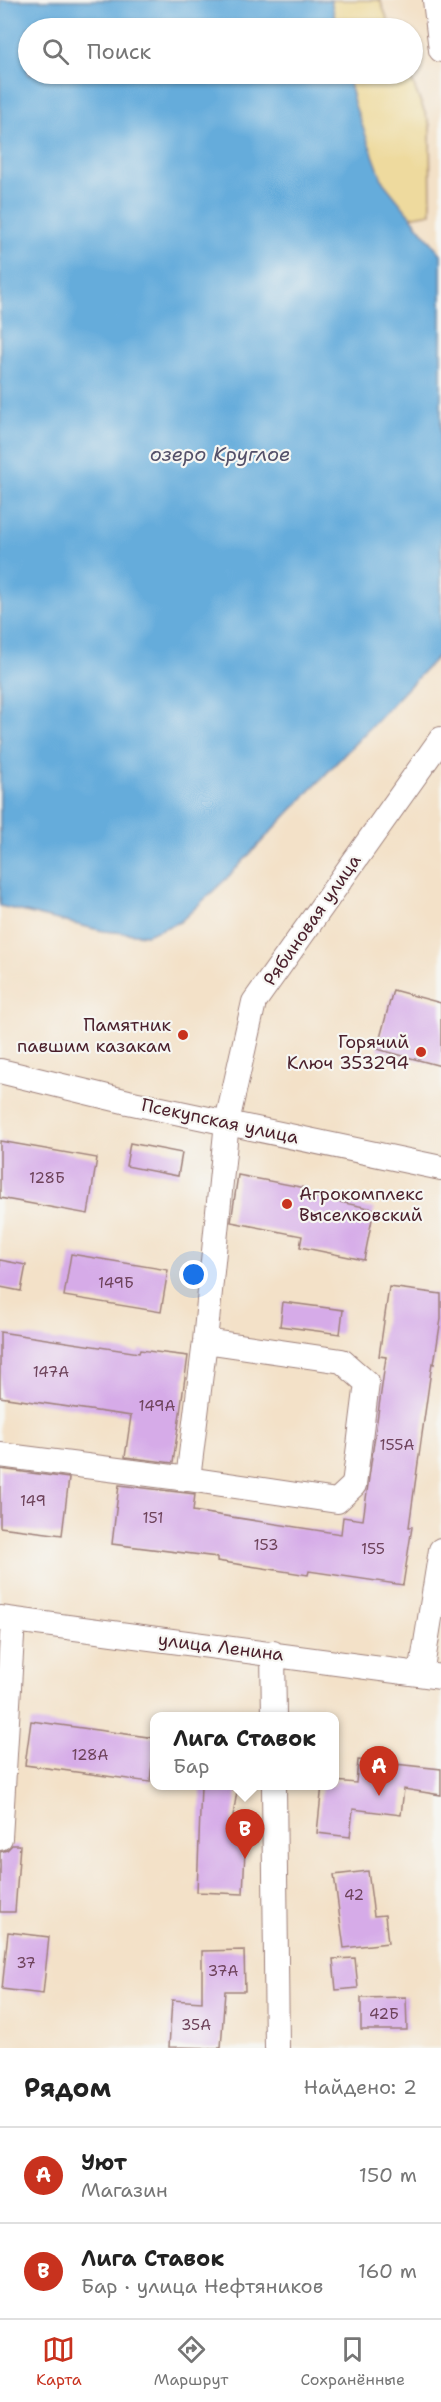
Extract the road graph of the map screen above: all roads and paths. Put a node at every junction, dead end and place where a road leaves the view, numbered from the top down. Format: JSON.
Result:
{"nodes":[{"id":1,"x":435,"y":0,"type":"edge"},
{"id":2,"x":441,"y":50,"type":"edge"},
{"id":3,"x":441,"y":739,"type":"edge"},
{"id":4,"x":0,"y":1071,"type":"edge"},
{"id":5,"x":227,"y":1122,"type":"junction"},
{"id":6,"x":441,"y":1168,"type":"edge"},
{"id":7,"x":205,"y":1341,"type":"junction"},
{"id":8,"x":0,"y":1455,"type":"edge"},
{"id":9,"x":188,"y":1479,"type":"junction"},
{"id":10,"x":441,"y":1550,"type":"edge"},
{"id":11,"x":6,"y":1619,"type":"edge"},
{"id":12,"x":273,"y":1653,"type":"junction"},
{"id":13,"x":431,"y":1676,"type":"edge"},
{"id":14,"x":274,"y":1712,"type":"edge"},
{"id":15,"x":274,"y":1790,"type":"edge"},
{"id":16,"x":0,"y":1838,"type":"edge"},
{"id":17,"x":277,"y":2048,"type":"edge"}],
"edges":[{"from":1,"to":2,"type":"street"},
{"from":3,"to":5,"type":"street","name":"Рябиновая улица"},
{"from":4,"to":5,"type":"street","name":"Псекупская улица"},
{"from":5,"to":6,"type":"street","name":"Псекупская улица"},
{"from":5,"to":7,"type":"street","name":"Рябиновая улица"},
{"from":7,"to":9,"type":"street","name":"Рябиновая улица"},
{"from":7,"to":9,"type":"street"},
{"from":8,"to":9,"type":"street"},
{"from":10,"to":13,"type":"street"},
{"from":11,"to":12,"type":"street","name":"улица Ленина"},
{"from":11,"to":16,"type":"street"},
{"from":12,"to":13,"type":"street","name":"улица Ленина"},
{"from":12,"to":14,"type":"street"},
{"from":15,"to":17,"type":"street"}]}
